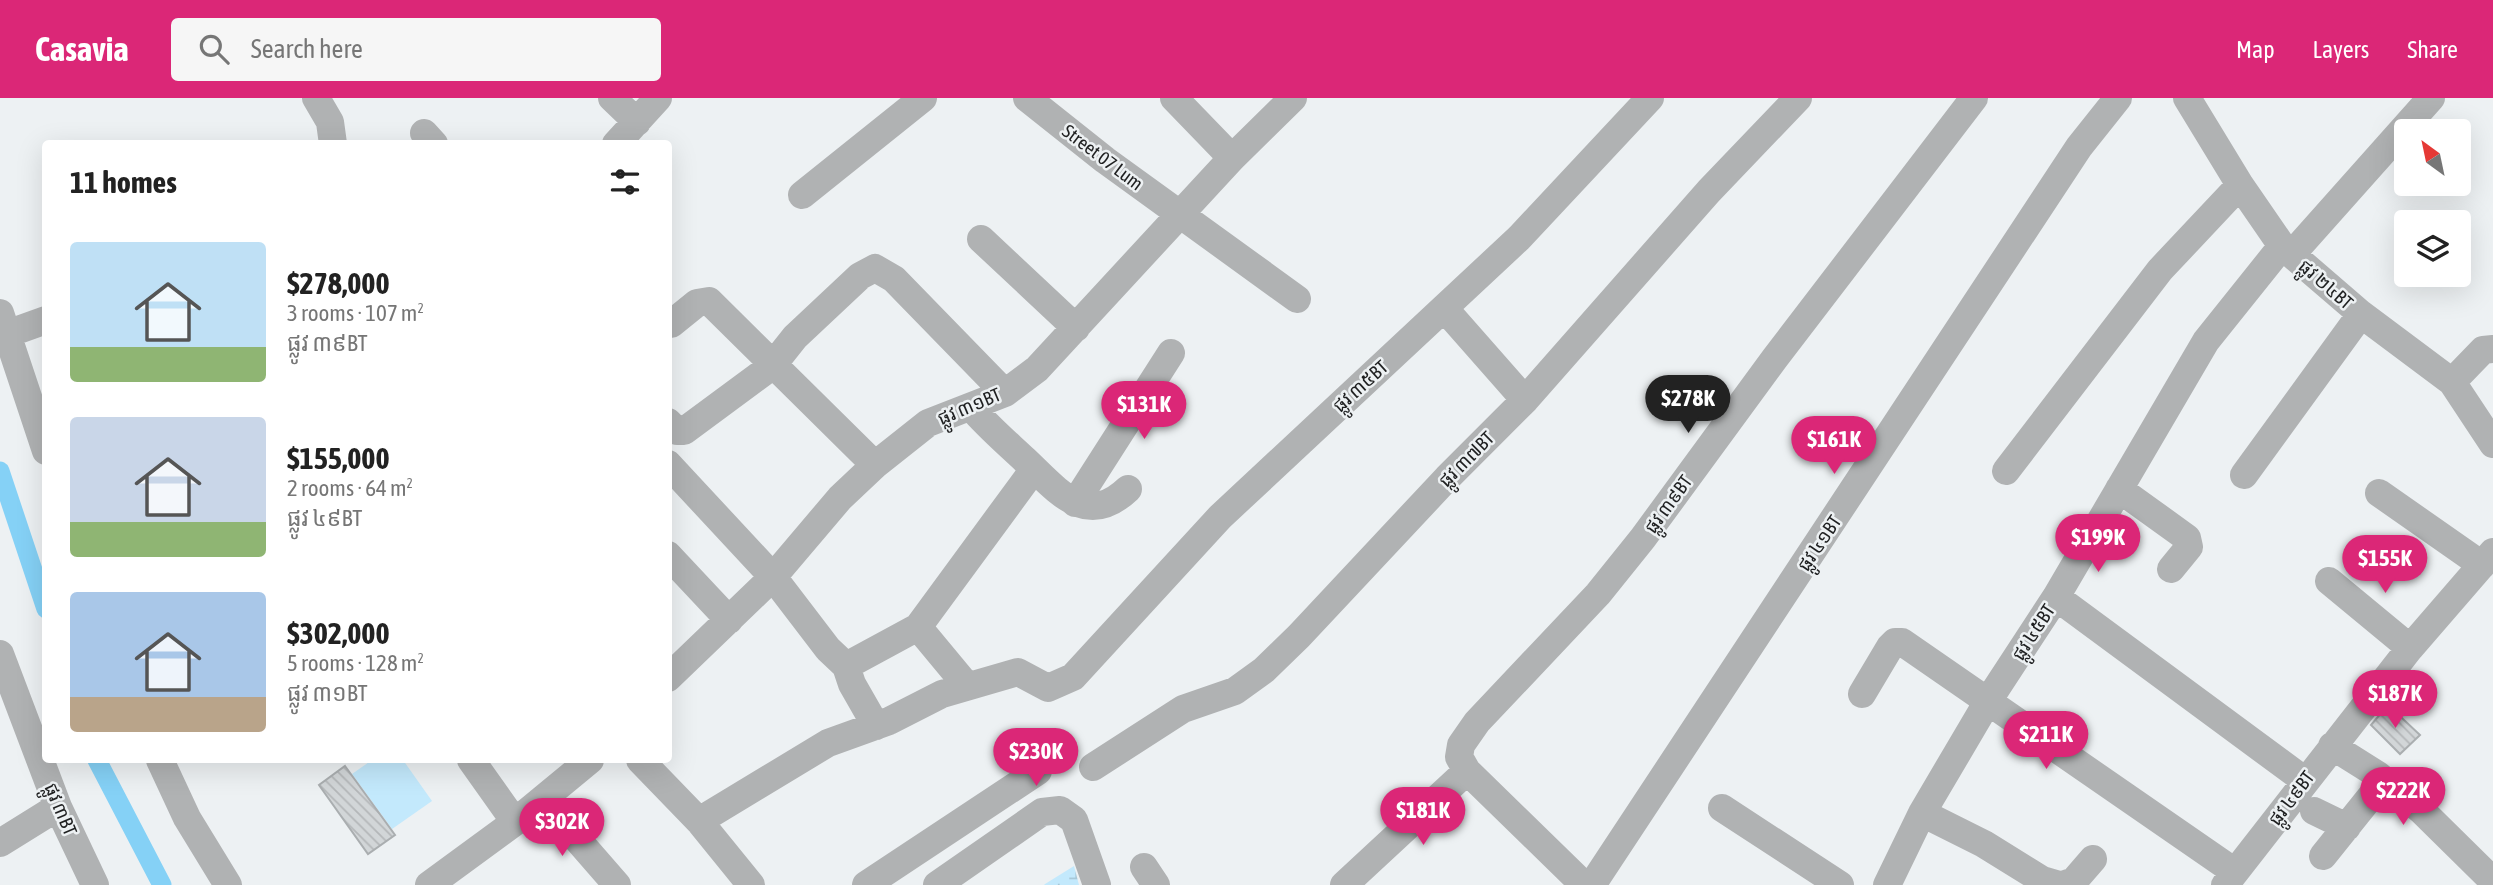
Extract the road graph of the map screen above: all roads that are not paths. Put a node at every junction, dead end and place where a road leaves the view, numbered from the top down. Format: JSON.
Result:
{"nodes":[{"id":1,"x":316,"y":98,"type":"edge"},
{"id":2,"x":612,"y":98,"type":"edge"},
{"id":3,"x":658,"y":98,"type":"edge"},
{"id":4,"x":923,"y":98,"type":"edge"},
{"id":5,"x":1027,"y":98,"type":"edge"},
{"id":6,"x":1174,"y":98,"type":"edge"},
{"id":7,"x":1293,"y":98,"type":"edge"},
{"id":8,"x":1650,"y":98,"type":"edge"},
{"id":9,"x":1798,"y":98,"type":"edge"},
{"id":10,"x":1974,"y":98,"type":"edge"},
{"id":11,"x":2118,"y":98,"type":"edge"},
{"id":12,"x":2187,"y":98,"type":"edge"},
{"id":13,"x":2431,"y":98,"type":"edge"},
{"id":14,"x":637,"y":122,"type":"junction"},
{"id":15,"x":332,"y":140,"type":"edge"},
{"id":16,"x":620,"y":140,"type":"edge"},
{"id":17,"x":1232,"y":158,"type":"junction"},
{"id":18,"x":2240,"y":185,"type":"junction"},
{"id":19,"x":802,"y":195,"type":"dead end"},
{"id":20,"x":1181,"y":215,"type":"junction"},
{"id":21,"x":981,"y":239,"type":"dead end"},
{"id":22,"x":2287,"y":250,"type":"junction"},
{"id":23,"x":1297,"y":299,"type":"dead end"},
{"id":24,"x":1444,"y":308,"type":"junction"},
{"id":25,"x":2361,"y":314,"type":"junction"},
{"id":26,"x":42,"y":320,"type":"edge"},
{"id":27,"x":672,"y":323,"type":"edge"},
{"id":28,"x":3,"y":324,"type":"edge"},
{"id":29,"x":1076,"y":328,"type":"junction"},
{"id":30,"x":2493,"y":349,"type":"edge"},
{"id":31,"x":1171,"y":353,"type":"dead end"},
{"id":32,"x":772,"y":366,"type":"junction"},
{"id":33,"x":2452,"y":383,"type":"junction"},
{"id":34,"x":1005,"y":393,"type":"junction"},
{"id":35,"x":1525,"y":400,"type":"junction"},
{"id":36,"x":971,"y":407,"type":"junction"},
{"id":37,"x":672,"y":426,"type":"edge"},
{"id":38,"x":42,"y":437,"type":"edge"},
{"id":39,"x":2493,"y":444,"type":"edge"},
{"id":40,"x":874,"y":465,"type":"junction"},
{"id":41,"x":672,"y":468,"type":"edge"},
{"id":42,"x":1034,"y":469,"type":"junction"},
{"id":43,"x":2006,"y":471,"type":"dead end"},
{"id":44,"x":2244,"y":475,"type":"dead end"},
{"id":45,"x":1128,"y":489,"type":"dead end"},
{"id":46,"x":2119,"y":489,"type":"junction"},
{"id":47,"x":2379,"y":493,"type":"dead end"},
{"id":48,"x":1075,"y":503,"type":"junction"},
{"id":49,"x":672,"y":559,"type":"edge"},
{"id":50,"x":2487,"y":559,"type":"edge"},
{"id":51,"x":2171,"y":569,"type":"dead end"},
{"id":52,"x":773,"y":577,"type":"junction"},
{"id":53,"x":2329,"y":580,"type":"dead end"},
{"id":54,"x":2056,"y":597,"type":"junction"},
{"id":55,"x":729,"y":620,"type":"junction"},
{"id":56,"x":918,"y":627,"type":"junction"},
{"id":57,"x":2410,"y":648,"type":"junction"},
{"id":58,"x":0,"y":654,"type":"edge"},
{"id":59,"x":846,"y":666,"type":"junction"},
{"id":60,"x":672,"y":674,"type":"edge"},
{"id":61,"x":967,"y":686,"type":"junction"},
{"id":62,"x":1862,"y":694,"type":"dead end"},
{"id":63,"x":1988,"y":702,"type":"junction"},
{"id":64,"x":11,"y":718,"type":"edge"},
{"id":65,"x":876,"y":726,"type":"junction"},
{"id":66,"x":2332,"y":746,"type":"junction"},
{"id":67,"x":161,"y":763,"type":"edge"},
{"id":68,"x":473,"y":763,"type":"edge"},
{"id":69,"x":586,"y":763,"type":"edge"},
{"id":70,"x":643,"y":763,"type":"edge"},
{"id":71,"x":1093,"y":767,"type":"dead end"},
{"id":72,"x":1038,"y":771,"type":"dead end"},
{"id":73,"x":1467,"y":771,"type":"junction"},
{"id":74,"x":2304,"y":780,"type":"junction"},
{"id":75,"x":2384,"y":780,"type":"junction"},
{"id":76,"x":543,"y":800,"type":"junction"},
{"id":77,"x":58,"y":807,"type":"junction"},
{"id":78,"x":1722,"y":808,"type":"dead end"},
{"id":79,"x":2314,"y":811,"type":"dead end"},
{"id":80,"x":1922,"y":814,"type":"junction"},
{"id":81,"x":699,"y":821,"type":"junction"},
{"id":82,"x":514,"y":822,"type":"junction"},
{"id":83,"x":2347,"y":827,"type":"junction"},
{"id":84,"x":0,"y":843,"type":"edge"},
{"id":85,"x":2323,"y":856,"type":"dead end"},
{"id":86,"x":2092,"y":859,"type":"dead end"},
{"id":87,"x":2230,"y":878,"type":"edge"},
{"id":88,"x":2477,"y":878,"type":"edge"},
{"id":89,"x":95,"y":885,"type":"edge"},
{"id":90,"x":228,"y":885,"type":"edge"},
{"id":91,"x":429,"y":885,"type":"edge"},
{"id":92,"x":617,"y":885,"type":"edge"},
{"id":93,"x":751,"y":885,"type":"edge"},
{"id":94,"x":866,"y":885,"type":"edge"},
{"id":95,"x":937,"y":885,"type":"edge"},
{"id":96,"x":1097,"y":885,"type":"edge"},
{"id":97,"x":1344,"y":885,"type":"edge"},
{"id":98,"x":1584,"y":885,"type":"edge"},
{"id":99,"x":1592,"y":885,"type":"edge"},
{"id":100,"x":1840,"y":885,"type":"edge"},
{"id":101,"x":1887,"y":885,"type":"edge"},
{"id":102,"x":2061,"y":885,"type":"edge"}],
"edges":[{"from":1,"to":15,"type":"street"},
{"from":2,"to":14,"type":"street"},
{"from":3,"to":14,"type":"street"},
{"from":4,"to":19,"type":"street"},
{"from":5,"to":20,"type":"street","name":"Street 07 Lum"},
{"from":6,"to":17,"type":"street"},
{"from":7,"to":17,"type":"street","name":"ផ្លូវ ៣១BT"},
{"from":8,"to":24,"type":"street","name":"ផ្លូវ ៣៥BT"},
{"from":9,"to":35,"type":"street","name":"ផ្លូវ ៣៧BT"},
{"from":10,"to":73,"type":"street","name":"ផ្លូវ ៣៩BT"},
{"from":11,"to":99,"type":"street","name":"ផ្លូវ ៤១BT"},
{"from":12,"to":18,"type":"street","name":"ផ្លូវ ២៤BT"},
{"from":13,"to":22,"type":"street","name":"ផ្លូវ ៤៥BT"},
{"from":14,"to":16,"type":"street"},
{"from":17,"to":20,"type":"street","name":"ផ្លូវ ៣១BT"},
{"from":18,"to":22,"type":"street","name":"ផ្លូវ ២៤BT"},
{"from":18,"to":43,"type":"street"},
{"from":20,"to":23,"type":"street","name":"Street 07 Lum"},
{"from":20,"to":29,"type":"street","name":"ផ្លូវ ៣១BT"},
{"from":21,"to":29,"type":"street"},
{"from":22,"to":25,"type":"street","name":"ផ្លូវ ២៤BT"},
{"from":22,"to":46,"type":"street","name":"ផ្លូវ ៤៥BT"},
{"from":24,"to":35,"type":"street"},
{"from":24,"to":61,"type":"street","name":"ផ្លូវ ៣៥BT"},
{"from":25,"to":33,"type":"street","name":"ផ្លូវ ២៤BT"},
{"from":25,"to":44,"type":"street"},
{"from":26,"to":28,"type":"street"},
{"from":27,"to":32,"type":"street"},
{"from":28,"to":38,"type":"street"},
{"from":29,"to":34,"type":"street","name":"ផ្លូវ ៣១BT"},
{"from":30,"to":33,"type":"street"},
{"from":31,"to":48,"type":"street"},
{"from":32,"to":34,"type":"street"},
{"from":32,"to":37,"type":"street"},
{"from":32,"to":40,"type":"street"},
{"from":33,"to":39,"type":"street","name":"ផ្លូវ ២៤BT"},
{"from":34,"to":36,"type":"street","name":"ផ្លូវ ៣១BT"},
{"from":35,"to":71,"type":"street","name":"ផ្លូវ ៣៧BT"},
{"from":36,"to":40,"type":"street","name":"ផ្លូវ ៣១BT"},
{"from":36,"to":42,"type":"street"},
{"from":40,"to":52,"type":"street","name":"ផ្លូវ ៣១BT"},
{"from":41,"to":52,"type":"street"},
{"from":42,"to":48,"type":"street"},
{"from":42,"to":56,"type":"street"},
{"from":45,"to":48,"type":"street"},
{"from":46,"to":51,"type":"street"},
{"from":46,"to":54,"type":"street","name":"ផ្លូវ ៤៥BT"},
{"from":47,"to":50,"type":"street"},
{"from":49,"to":55,"type":"street"},
{"from":50,"to":57,"type":"street","name":"ផ្លូវ ៤៩BT"},
{"from":52,"to":55,"type":"street","name":"ផ្លូវ ៣១BT"},
{"from":52,"to":59,"type":"street"},
{"from":53,"to":57,"type":"street"},
{"from":54,"to":63,"type":"street","name":"ផ្លូវ ៤៥BT"},
{"from":54,"to":74,"type":"street"},
{"from":55,"to":60,"type":"street","name":"ផ្លូវ ៣១BT"},
{"from":56,"to":59,"type":"street"},
{"from":56,"to":61,"type":"street"},
{"from":57,"to":66,"type":"street","name":"ផ្លូវ ៤៩BT"},
{"from":58,"to":64,"type":"street","name":"ផ្លូវ ៣BT"},
{"from":59,"to":65,"type":"street"},
{"from":61,"to":65,"type":"street"},
{"from":62,"to":63,"type":"street"},
{"from":63,"to":80,"type":"street","name":"ផ្លូវ ៤៥BT"},
{"from":63,"to":87,"type":"street"},
{"from":64,"to":77,"type":"street","name":"ផ្លូវ ៣BT"},
{"from":65,"to":81,"type":"street"},
{"from":66,"to":74,"type":"street","name":"ផ្លូវ ៤៩BT"},
{"from":66,"to":75,"type":"street"},
{"from":67,"to":90,"type":"street"},
{"from":68,"to":82,"type":"street"},
{"from":69,"to":76,"type":"street"},
{"from":70,"to":81,"type":"street"},
{"from":72,"to":94,"type":"street"},
{"from":73,"to":97,"type":"street"},
{"from":73,"to":98,"type":"street"},
{"from":74,"to":87,"type":"street","name":"ផ្លូវ ៤៩BT"},
{"from":75,"to":83,"type":"street"},
{"from":75,"to":88,"type":"street"},
{"from":76,"to":82,"type":"street"},
{"from":76,"to":92,"type":"street"},
{"from":77,"to":84,"type":"street"},
{"from":77,"to":89,"type":"street","name":"ផ្លូវ ៣BT"},
{"from":78,"to":100,"type":"street"},
{"from":79,"to":83,"type":"street"},
{"from":80,"to":101,"type":"street","name":"ផ្លូវ ៤៥BT"},
{"from":80,"to":102,"type":"street"},
{"from":81,"to":93,"type":"street"},
{"from":82,"to":91,"type":"street"},
{"from":83,"to":85,"type":"street"},
{"from":86,"to":102,"type":"street"},
{"from":95,"to":96,"type":"street"}]}
